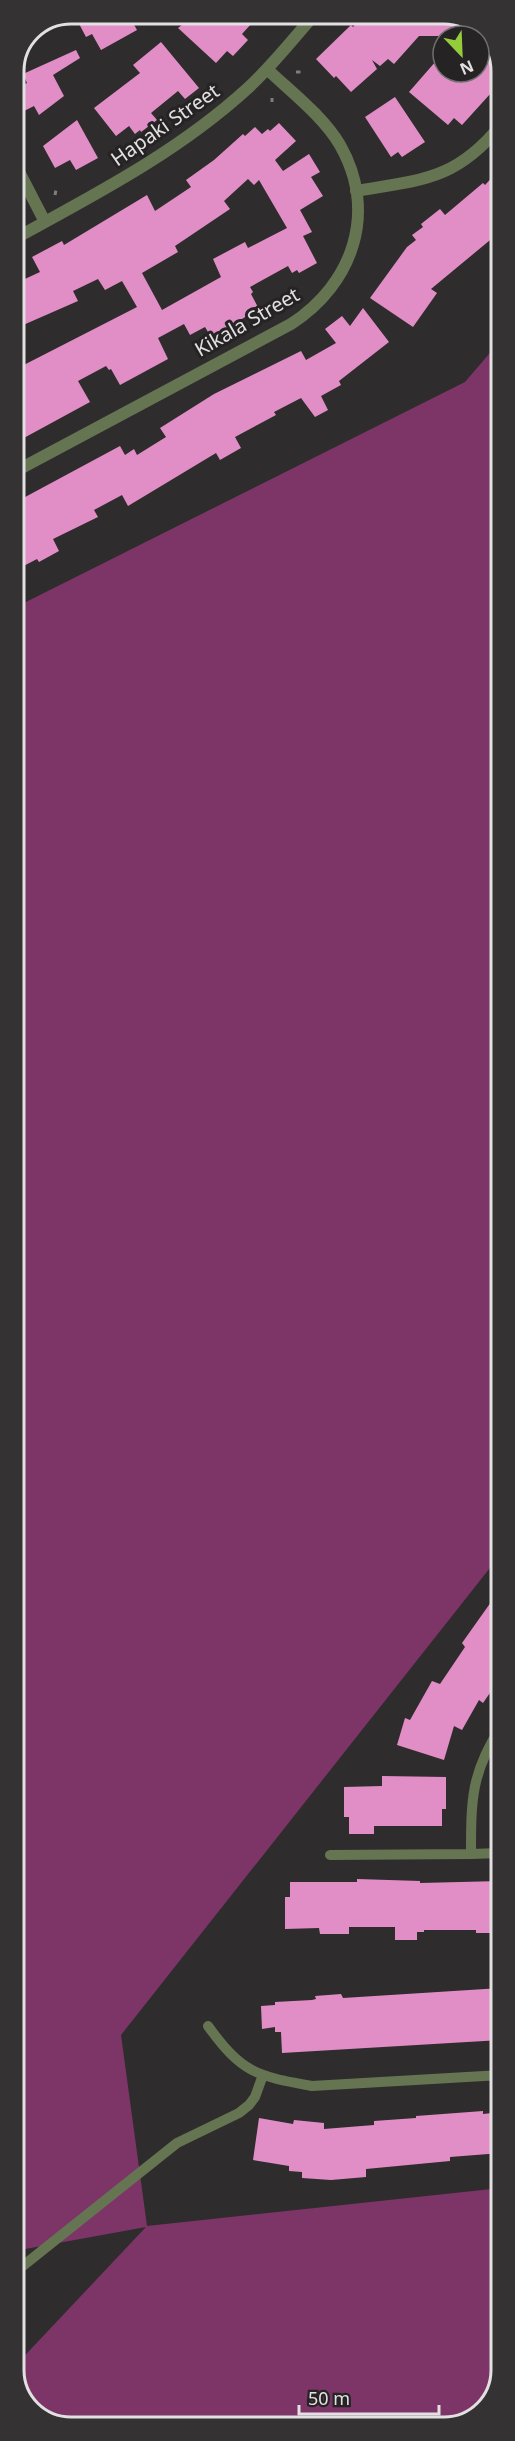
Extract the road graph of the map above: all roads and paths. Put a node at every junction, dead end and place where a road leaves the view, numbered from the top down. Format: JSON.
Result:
{"nodes":[{"id":1,"x":306,"y":24,"type":"edge"},
{"id":2,"x":267,"y":69,"type":"junction"},
{"id":3,"x":296,"y":72,"type":"dead end"},
{"id":4,"x":302,"y":72,"type":"dead end"},
{"id":5,"x":491,"y":136,"type":"edge"},
{"id":6,"x":24,"y":181,"type":"edge"},
{"id":7,"x":356,"y":191,"type":"junction"},
{"id":8,"x":45,"y":222,"type":"junction"},
{"id":9,"x":24,"y":234,"type":"edge"},
{"id":10,"x":24,"y":467,"type":"edge"},
{"id":11,"x":491,"y":1742,"type":"edge"},
{"id":12,"x":491,"y":1853,"type":"edge"},
{"id":13,"x":471,"y":1854,"type":"junction"},
{"id":14,"x":330,"y":1855,"type":"dead end"},
{"id":15,"x":208,"y":2026,"type":"dead end"},
{"id":16,"x":264,"y":2075,"type":"junction"},
{"id":17,"x":491,"y":2076,"type":"edge"},
{"id":18,"x":24,"y":2264,"type":"edge"}],
"edges":[{"from":1,"to":2,"type":"street","name":"Hapaki Street"},
{"from":2,"to":7,"type":"street","name":"Kikala Street"},
{"from":2,"to":8,"type":"street","name":"Hapaki Street"},
{"from":3,"to":4,"type":"path"},
{"from":5,"to":7,"type":"street"},
{"from":6,"to":8,"type":"street"},
{"from":7,"to":10,"type":"street","name":"Kikala Street"},
{"from":8,"to":9,"type":"street","name":"Hapaki Street"},
{"from":11,"to":13,"type":"lane"},
{"from":12,"to":13,"type":"lane"},
{"from":13,"to":14,"type":"lane"},
{"from":15,"to":16,"type":"lane"},
{"from":16,"to":17,"type":"lane"},
{"from":16,"to":18,"type":"lane"}]}
